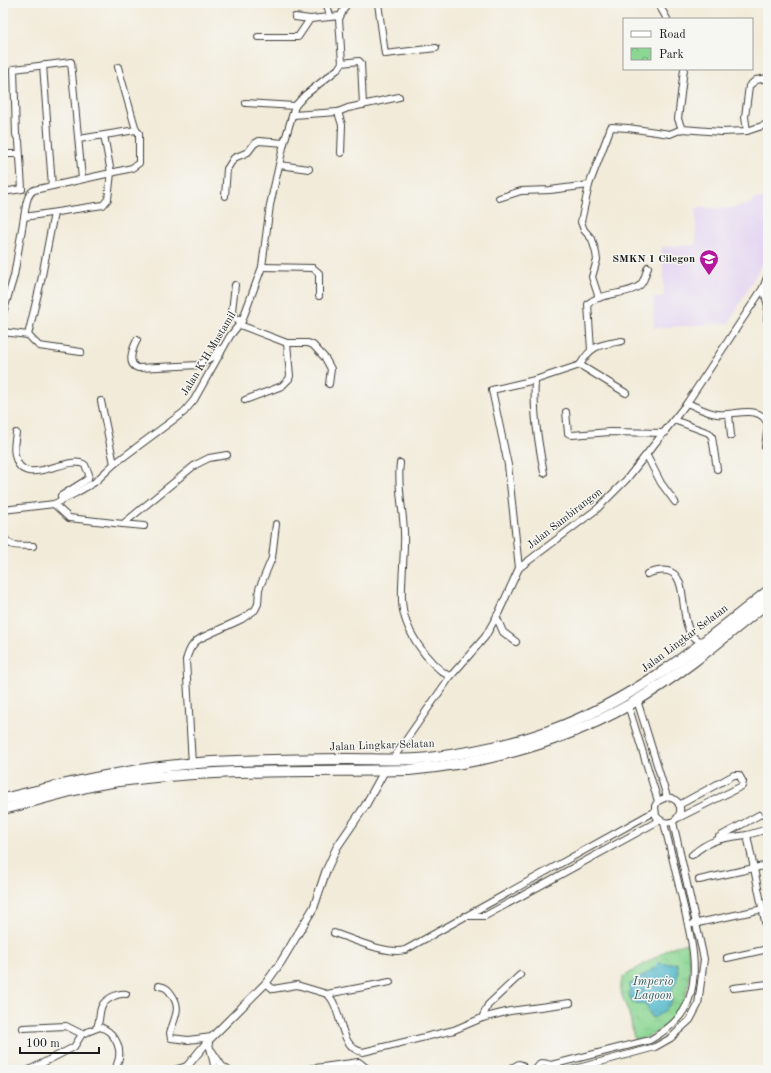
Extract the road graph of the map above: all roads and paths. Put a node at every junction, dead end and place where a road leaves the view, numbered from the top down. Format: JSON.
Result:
{"nodes":[{"id":1,"x":325,"y":3,"type":"edge"},
{"id":2,"x":347,"y":3,"type":"edge"},
{"id":3,"x":378,"y":3,"type":"edge"},
{"id":4,"x":658,"y":3,"type":"edge"},
{"id":5,"x":340,"y":16,"type":"junction"},
{"id":6,"x":295,"y":17,"type":"dead end"},
{"id":7,"x":330,"y":17,"type":"junction"},
{"id":8,"x":666,"y":18,"type":"edge"},
{"id":9,"x":310,"y":19,"type":"junction"},
{"id":10,"x":258,"y":37,"type":"dead end"},
{"id":11,"x":436,"y":48,"type":"dead end"},
{"id":12,"x":342,"y":63,"type":"junction"},
{"id":13,"x":43,"y":65,"type":"junction"},
{"id":14,"x":118,"y":67,"type":"dead end"},
{"id":15,"x":684,"y":70,"type":"edge"},
{"id":16,"x":768,"y":78,"type":"edge"},
{"id":17,"x":398,"y":97,"type":"dead end"},
{"id":18,"x":246,"y":104,"type":"dead end"},
{"id":19,"x":363,"y":105,"type":"junction"},
{"id":20,"x":295,"y":106,"type":"junction"},
{"id":21,"x":338,"y":112,"type":"junction"},
{"id":22,"x":293,"y":115,"type":"junction"},
{"id":23,"x":768,"y":124,"type":"edge"},
{"id":24,"x":682,"y":129,"type":"junction"},
{"id":25,"x":136,"y":130,"type":"junction"},
{"id":26,"x":746,"y":131,"type":"junction"},
{"id":27,"x":104,"y":135,"type":"junction"},
{"id":28,"x":79,"y":139,"type":"junction"},
{"id":29,"x":284,"y":143,"type":"junction"},
{"id":30,"x":341,"y":153,"type":"dead end"},
{"id":31,"x":3,"y":154,"type":"edge"},
{"id":32,"x":19,"y":154,"type":"junction"},
{"id":33,"x":279,"y":165,"type":"junction"},
{"id":34,"x":309,"y":169,"type":"dead end"},
{"id":35,"x":111,"y":173,"type":"junction"},
{"id":36,"x":85,"y":179,"type":"junction"},
{"id":37,"x":588,"y":185,"type":"junction"},
{"id":38,"x":52,"y":186,"type":"junction"},
{"id":39,"x":22,"y":189,"type":"junction"},
{"id":40,"x":3,"y":192,"type":"edge"},
{"id":41,"x":30,"y":193,"type":"junction"},
{"id":42,"x":225,"y":196,"type":"dead end"},
{"id":43,"x":499,"y":198,"type":"dead end"},
{"id":44,"x":54,"y":213,"type":"junction"},
{"id":45,"x":24,"y":217,"type":"junction"},
{"id":46,"x":262,"y":267,"type":"junction"},
{"id":47,"x":648,"y":267,"type":"dead end"},
{"id":48,"x":768,"y":275,"type":"edge"},
{"id":49,"x":235,"y":285,"type":"dead end"},
{"id":50,"x":763,"y":288,"type":"junction"},
{"id":51,"x":319,"y":296,"type":"dead end"},
{"id":52,"x":599,"y":298,"type":"junction"},
{"id":53,"x":3,"y":313,"type":"edge"},
{"id":54,"x":767,"y":319,"type":"edge"},
{"id":55,"x":241,"y":323,"type":"junction"},
{"id":56,"x":234,"y":331,"type":"junction"},
{"id":57,"x":3,"y":332,"type":"edge"},
{"id":58,"x":28,"y":335,"type":"junction"},
{"id":59,"x":137,"y":340,"type":"dead end"},
{"id":60,"x":622,"y":341,"type":"dead end"},
{"id":61,"x":287,"y":343,"type":"junction"},
{"id":62,"x":590,"y":350,"type":"junction"},
{"id":63,"x":81,"y":352,"type":"dead end"},
{"id":64,"x":580,"y":365,"type":"junction"},
{"id":65,"x":535,"y":380,"type":"junction"},
{"id":66,"x":329,"y":384,"type":"dead end"},
{"id":67,"x":626,"y":393,"type":"dead end"},
{"id":68,"x":245,"y":400,"type":"dead end"},
{"id":69,"x":101,"y":401,"type":"dead end"},
{"id":70,"x":687,"y":403,"type":"junction"},
{"id":71,"x":566,"y":412,"type":"dead end"},
{"id":72,"x":729,"y":414,"type":"junction"},
{"id":73,"x":674,"y":420,"type":"junction"},
{"id":74,"x":768,"y":425,"type":"edge"},
{"id":75,"x":16,"y":433,"type":"dead end"},
{"id":76,"x":665,"y":433,"type":"junction"},
{"id":77,"x":731,"y":436,"type":"dead end"},
{"id":78,"x":766,"y":447,"type":"dead end"},
{"id":79,"x":227,"y":456,"type":"dead end"},
{"id":80,"x":647,"y":456,"type":"junction"},
{"id":81,"x":400,"y":463,"type":"dead end"},
{"id":82,"x":114,"y":464,"type":"junction"},
{"id":83,"x":718,"y":469,"type":"dead end"},
{"id":84,"x":544,"y":473,"type":"dead end"},
{"id":85,"x":675,"y":502,"type":"dead end"},
{"id":86,"x":54,"y":504,"type":"junction"},
{"id":87,"x":47,"y":505,"type":"junction"},
{"id":88,"x":3,"y":510,"type":"edge"},
{"id":89,"x":123,"y":524,"type":"junction"},
{"id":90,"x":276,"y":524,"type":"dead end"},
{"id":91,"x":144,"y":526,"type":"dead end"},
{"id":92,"x":3,"y":534,"type":"edge"},
{"id":93,"x":33,"y":546,"type":"dead end"},
{"id":94,"x":519,"y":568,"type":"junction"},
{"id":95,"x":647,"y":574,"type":"dead end"},
{"id":96,"x":768,"y":591,"type":"edge"},
{"id":97,"x":768,"y":602,"type":"edge"},
{"id":98,"x":496,"y":618,"type":"junction"},
{"id":99,"x":721,"y":635,"type":"junction"},
{"id":100,"x":516,"y":642,"type":"dead end"},
{"id":101,"x":703,"y":643,"type":"junction"},
{"id":102,"x":450,"y":677,"type":"junction"},
{"id":103,"x":637,"y":700,"type":"junction"},
{"id":104,"x":628,"y":705,"type":"junction"},
{"id":105,"x":644,"y":723,"type":"junction"},
{"id":106,"x":635,"y":726,"type":"junction"},
{"id":107,"x":569,"y":728,"type":"junction"},
{"id":108,"x":323,"y":760,"type":"junction"},
{"id":109,"x":392,"y":760,"type":"junction"},
{"id":110,"x":192,"y":764,"type":"junction"},
{"id":111,"x":385,"y":770,"type":"junction"},
{"id":112,"x":322,"y":771,"type":"junction"},
{"id":113,"x":667,"y":797,"type":"junction"},
{"id":114,"x":3,"y":799,"type":"edge"},
{"id":115,"x":658,"y":801,"type":"junction"},
{"id":116,"x":680,"y":805,"type":"junction"},
{"id":117,"x":3,"y":809,"type":"edge"},
{"id":118,"x":655,"y":811,"type":"junction"},
{"id":119,"x":759,"y":815,"type":"dead end"},
{"id":120,"x":675,"y":820,"type":"junction"},
{"id":121,"x":662,"y":822,"type":"junction"},
{"id":122,"x":768,"y":829,"type":"edge"},
{"id":123,"x":747,"y":835,"type":"junction"},
{"id":124,"x":716,"y":839,"type":"junction"},
{"id":125,"x":692,"y":855,"type":"dead end"},
{"id":126,"x":768,"y":865,"type":"edge"},
{"id":127,"x":753,"y":868,"type":"junction"},
{"id":128,"x":699,"y":880,"type":"dead end"},
{"id":129,"x":765,"y":908,"type":"edge"},
{"id":130,"x":465,"y":916,"type":"junction"},
{"id":131,"x":697,"y":923,"type":"junction"},
{"id":132,"x":688,"y":925,"type":"junction"},
{"id":133,"x":334,"y":933,"type":"dead end"},
{"id":134,"x":768,"y":936,"type":"edge"},
{"id":135,"x":768,"y":949,"type":"edge"},
{"id":136,"x":727,"y":958,"type":"dead end"},
{"id":137,"x":520,"y":975,"type":"dead end"},
{"id":138,"x":390,"y":982,"type":"dead end"},
{"id":139,"x":266,"y":983,"type":"junction"},
{"id":140,"x":768,"y":984,"type":"edge"},
{"id":141,"x":160,"y":986,"type":"dead end"},
{"id":142,"x":733,"y":988,"type":"dead end"},
{"id":143,"x":126,"y":994,"type":"dead end"},
{"id":144,"x":327,"y":994,"type":"junction"},
{"id":145,"x":570,"y":1003,"type":"dead end"},
{"id":146,"x":682,"y":1015,"type":"junction"},
{"id":147,"x":482,"y":1018,"type":"junction"},
{"id":148,"x":690,"y":1020,"type":"junction"},
{"id":149,"x":23,"y":1028,"type":"dead end"},
{"id":150,"x":97,"y":1028,"type":"junction"},
{"id":151,"x":82,"y":1034,"type":"junction"},
{"id":152,"x":210,"y":1039,"type":"junction"},
{"id":153,"x":632,"y":1045,"type":"junction"},
{"id":154,"x":212,"y":1051,"type":"junction"},
{"id":155,"x":634,"y":1054,"type":"junction"},
{"id":156,"x":185,"y":1068,"type":"edge"},
{"id":157,"x":553,"y":1068,"type":"edge"},
{"id":158,"x":29,"y":1070,"type":"edge"},
{"id":159,"x":116,"y":1070,"type":"edge"},
{"id":160,"x":174,"y":1070,"type":"edge"},
{"id":161,"x":215,"y":1070,"type":"edge"},
{"id":162,"x":228,"y":1070,"type":"edge"},
{"id":163,"x":301,"y":1070,"type":"edge"},
{"id":164,"x":369,"y":1070,"type":"edge"},
{"id":165,"x":508,"y":1070,"type":"edge"},
{"id":166,"x":524,"y":1070,"type":"edge"},
{"id":167,"x":535,"y":1070,"type":"edge"},
{"id":168,"x":571,"y":1070,"type":"edge"}],
"edges":[{"from":1,"to":7,"type":"street"},
{"from":2,"to":5,"type":"street"},
{"from":3,"to":11,"type":"street"},
{"from":4,"to":8,"type":"street"},
{"from":5,"to":7,"type":"street"},
{"from":5,"to":12,"type":"street"},
{"from":6,"to":9,"type":"street"},
{"from":7,"to":9,"type":"street"},
{"from":9,"to":10,"type":"street"},
{"from":12,"to":19,"type":"street"},
{"from":12,"to":20,"type":"street"},
{"from":13,"to":28,"type":"street"},
{"from":13,"to":32,"type":"street"},
{"from":13,"to":38,"type":"street"},
{"from":14,"to":25,"type":"street"},
{"from":15,"to":24,"type":"street"},
{"from":16,"to":26,"type":"street"},
{"from":17,"to":19,"type":"street"},
{"from":18,"to":20,"type":"street"},
{"from":19,"to":21,"type":"street"},
{"from":20,"to":22,"type":"street","name":"Jalan K.H Mustamil"},
{"from":21,"to":22,"type":"street"},
{"from":21,"to":30,"type":"street"},
{"from":22,"to":29,"type":"street","name":"Jalan K.H Mustamil"},
{"from":23,"to":26,"type":"street"},
{"from":24,"to":26,"type":"street"},
{"from":24,"to":37,"type":"street"},
{"from":25,"to":27,"type":"street"},
{"from":25,"to":35,"type":"street"},
{"from":27,"to":28,"type":"street"},
{"from":27,"to":35,"type":"street"},
{"from":28,"to":36,"type":"street"},
{"from":29,"to":33,"type":"street","name":"Jalan K.H Mustamil"},
{"from":29,"to":42,"type":"street"},
{"from":31,"to":32,"type":"street"},
{"from":32,"to":39,"type":"street"},
{"from":33,"to":34,"type":"street"},
{"from":33,"to":46,"type":"street","name":"Jalan K.H Mustamil"},
{"from":35,"to":36,"type":"street"},
{"from":35,"to":44,"type":"street"},
{"from":36,"to":38,"type":"street"},
{"from":37,"to":43,"type":"street"},
{"from":37,"to":52,"type":"street"},
{"from":38,"to":41,"type":"street"},
{"from":39,"to":40,"type":"street"},
{"from":39,"to":41,"type":"street"},
{"from":41,"to":45,"type":"street"},
{"from":44,"to":45,"type":"street"},
{"from":44,"to":58,"type":"street"},
{"from":45,"to":53,"type":"street"},
{"from":46,"to":51,"type":"street"},
{"from":46,"to":55,"type":"street","name":"Jalan K.H Mustamil"},
{"from":47,"to":52,"type":"street"},
{"from":48,"to":50,"type":"street","name":"Jalan Sambirangon"},
{"from":49,"to":55,"type":"street"},
{"from":50,"to":54,"type":"street"},
{"from":50,"to":70,"type":"street","name":"Jalan Sambirangon"},
{"from":52,"to":62,"type":"street"},
{"from":55,"to":56,"type":"street","name":"Jalan K.H Mustamil"},
{"from":55,"to":61,"type":"street"},
{"from":56,"to":59,"type":"street"},
{"from":56,"to":82,"type":"street","name":"Jalan K.H Mustamil"},
{"from":57,"to":58,"type":"street"},
{"from":58,"to":63,"type":"street"},
{"from":60,"to":62,"type":"street"},
{"from":61,"to":66,"type":"street"},
{"from":61,"to":68,"type":"street"},
{"from":62,"to":64,"type":"street"},
{"from":64,"to":65,"type":"street"},
{"from":64,"to":67,"type":"street"},
{"from":65,"to":84,"type":"street"},
{"from":65,"to":94,"type":"street"},
{"from":69,"to":82,"type":"street"},
{"from":70,"to":72,"type":"street"},
{"from":70,"to":73,"type":"street","name":"Jalan Sambirangon"},
{"from":71,"to":76,"type":"street"},
{"from":72,"to":74,"type":"street"},
{"from":72,"to":77,"type":"street"},
{"from":73,"to":76,"type":"street","name":"Jalan Sambirangon"},
{"from":73,"to":83,"type":"street"},
{"from":74,"to":78,"type":"street"},
{"from":75,"to":87,"type":"street"},
{"from":76,"to":80,"type":"street","name":"Jalan Sambirangon"},
{"from":79,"to":89,"type":"street"},
{"from":80,"to":85,"type":"street"},
{"from":80,"to":94,"type":"street","name":"Jalan Sambirangon"},
{"from":81,"to":102,"type":"street"},
{"from":82,"to":86,"type":"street","name":"Jalan K.H Mustamil"},
{"from":86,"to":87,"type":"street","name":"Jalan K.H Mustamil"},
{"from":86,"to":89,"type":"street"},
{"from":87,"to":88,"type":"street","name":"Jalan K.H Mustamil"},
{"from":89,"to":91,"type":"street"},
{"from":90,"to":110,"type":"street"},
{"from":92,"to":93,"type":"street"},
{"from":94,"to":98,"type":"street","name":"Jalan Sambirangon"},
{"from":95,"to":101,"type":"street"},
{"from":96,"to":99,"type":"highway","name":"Jalan Lingkar Selatan"},
{"from":97,"to":99,"type":"highway","name":"Jalan Lingkar Selatan"},
{"from":98,"to":100,"type":"street"},
{"from":98,"to":102,"type":"street","name":"Jalan Sambirangon"},
{"from":99,"to":101,"type":"highway","name":"Jalan Lingkar Selatan"},
{"from":99,"to":103,"type":"highway","name":"Jalan Lingkar Selatan"},
{"from":101,"to":107,"type":"highway","name":"Jalan Lingkar Selatan"},
{"from":102,"to":109,"type":"street","name":"Jalan Sambirangon"},
{"from":103,"to":104,"type":"highway","name":"Jalan Lingkar Selatan"},
{"from":103,"to":105,"type":"street"},
{"from":104,"to":106,"type":"street"},
{"from":104,"to":107,"type":"highway","name":"Jalan Lingkar Selatan"},
{"from":105,"to":106,"type":"street"},
{"from":105,"to":113,"type":"street"},
{"from":106,"to":115,"type":"street"},
{"from":107,"to":109,"type":"highway","name":"Jalan Lingkar Selatan"},
{"from":107,"to":111,"type":"highway","name":"Jalan Lingkar Selatan"},
{"from":108,"to":109,"type":"highway","name":"Jalan Lingkar Selatan"},
{"from":108,"to":110,"type":"highway","name":"Jalan Lingkar Selatan"},
{"from":108,"to":112,"type":"highway"},
{"from":110,"to":114,"type":"highway","name":"Jalan Lingkar Selatan"},
{"from":111,"to":112,"type":"highway","name":"Jalan Lingkar Selatan"},
{"from":111,"to":139,"type":"street"},
{"from":112,"to":117,"type":"highway","name":"Jalan Lingkar Selatan"},
{"from":113,"to":115,"type":"street"},
{"from":113,"to":116,"type":"street"},
{"from":115,"to":118,"type":"street"},
{"from":116,"to":120,"type":"street"},
{"from":116,"to":120,"type":"street"},
{"from":118,"to":121,"type":"street"},
{"from":118,"to":130,"type":"street"},
{"from":119,"to":124,"type":"street"},
{"from":120,"to":121,"type":"street"},
{"from":120,"to":131,"type":"street"},
{"from":121,"to":130,"type":"street"},
{"from":121,"to":132,"type":"street"},
{"from":122,"to":123,"type":"street"},
{"from":123,"to":124,"type":"street"},
{"from":123,"to":127,"type":"street"},
{"from":124,"to":125,"type":"street"},
{"from":126,"to":127,"type":"street"},
{"from":127,"to":128,"type":"street"},
{"from":127,"to":129,"type":"street"},
{"from":129,"to":131,"type":"street"},
{"from":129,"to":134,"type":"street"},
{"from":130,"to":133,"type":"street"},
{"from":131,"to":132,"type":"street"},
{"from":131,"to":148,"type":"street"},
{"from":132,"to":146,"type":"street"},
{"from":135,"to":136,"type":"street"},
{"from":137,"to":147,"type":"street"},
{"from":138,"to":144,"type":"street"},
{"from":139,"to":144,"type":"street"},
{"from":139,"to":152,"type":"street"},
{"from":140,"to":142,"type":"street"},
{"from":141,"to":152,"type":"street"},
{"from":143,"to":150,"type":"street"},
{"from":144,"to":147,"type":"street"},
{"from":145,"to":147,"type":"street"},
{"from":146,"to":148,"type":"street"},
{"from":146,"to":153,"type":"street"},
{"from":148,"to":155,"type":"street"},
{"from":149,"to":151,"type":"street"},
{"from":150,"to":151,"type":"street"},
{"from":150,"to":159,"type":"street"},
{"from":151,"to":158,"type":"street"},
{"from":152,"to":154,"type":"street"},
{"from":152,"to":156,"type":"street"},
{"from":153,"to":155,"type":"street"},
{"from":153,"to":157,"type":"street"},
{"from":154,"to":161,"type":"street"},
{"from":154,"to":162,"type":"street"},
{"from":155,"to":168,"type":"street"},
{"from":156,"to":160,"type":"street"},
{"from":157,"to":167,"type":"street"},
{"from":163,"to":164,"type":"street"},
{"from":165,"to":166,"type":"street"}]}
